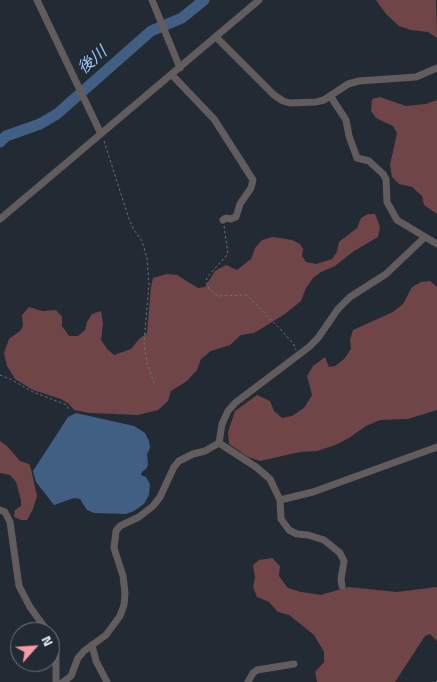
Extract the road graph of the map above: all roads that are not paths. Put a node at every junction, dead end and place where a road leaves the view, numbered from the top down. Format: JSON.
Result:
{"nodes":[{"id":1,"x":38,"y":0,"type":"edge"},
{"id":2,"x":152,"y":0,"type":"edge"},
{"id":3,"x":259,"y":0,"type":"edge"},
{"id":4,"x":216,"y":37,"type":"junction"},
{"id":5,"x":180,"y":68,"type":"junction"},
{"id":6,"x":437,"y":68,"type":"edge"},
{"id":7,"x":172,"y":75,"type":"junction"},
{"id":8,"x":331,"y":96,"type":"junction"},
{"id":9,"x":101,"y":134,"type":"junction"},
{"id":10,"x":0,"y":219,"type":"edge"},
{"id":11,"x":222,"y":220,"type":"road end"},
{"id":12,"x":425,"y":237,"type":"junction"},
{"id":13,"x":436,"y":242,"type":"edge"},
{"id":14,"x":218,"y":443,"type":"junction"},
{"id":15,"x":437,"y":447,"type":"edge"},
{"id":16,"x":280,"y":500,"type":"junction"},
{"id":17,"x":0,"y":510,"type":"edge"},
{"id":18,"x":342,"y":586,"type":"dead end"},
{"id":19,"x":41,"y":622,"type":"edge"},
{"id":20,"x":92,"y":646,"type":"junction"},
{"id":21,"x":294,"y":664,"type":"dead end"},
{"id":22,"x":63,"y":682,"type":"edge"},
{"id":23,"x":107,"y":682,"type":"edge"},
{"id":24,"x":248,"y":682,"type":"edge"}],
"edges":[{"from":1,"to":9,"type":"street"},
{"from":2,"to":5,"type":"street"},
{"from":3,"to":4,"type":"street"},
{"from":4,"to":5,"type":"street"},
{"from":4,"to":8,"type":"street"},
{"from":5,"to":7,"type":"street"},
{"from":6,"to":8,"type":"street"},
{"from":7,"to":9,"type":"street"},
{"from":7,"to":11,"type":"street"},
{"from":8,"to":12,"type":"street"},
{"from":9,"to":10,"type":"street"},
{"from":12,"to":13,"type":"street"},
{"from":12,"to":14,"type":"street"},
{"from":14,"to":16,"type":"street"},
{"from":14,"to":20,"type":"street"},
{"from":15,"to":16,"type":"street"},
{"from":16,"to":18,"type":"street"},
{"from":17,"to":19,"type":"street"},
{"from":20,"to":22,"type":"street"},
{"from":20,"to":23,"type":"street"},
{"from":21,"to":24,"type":"street"}]}
